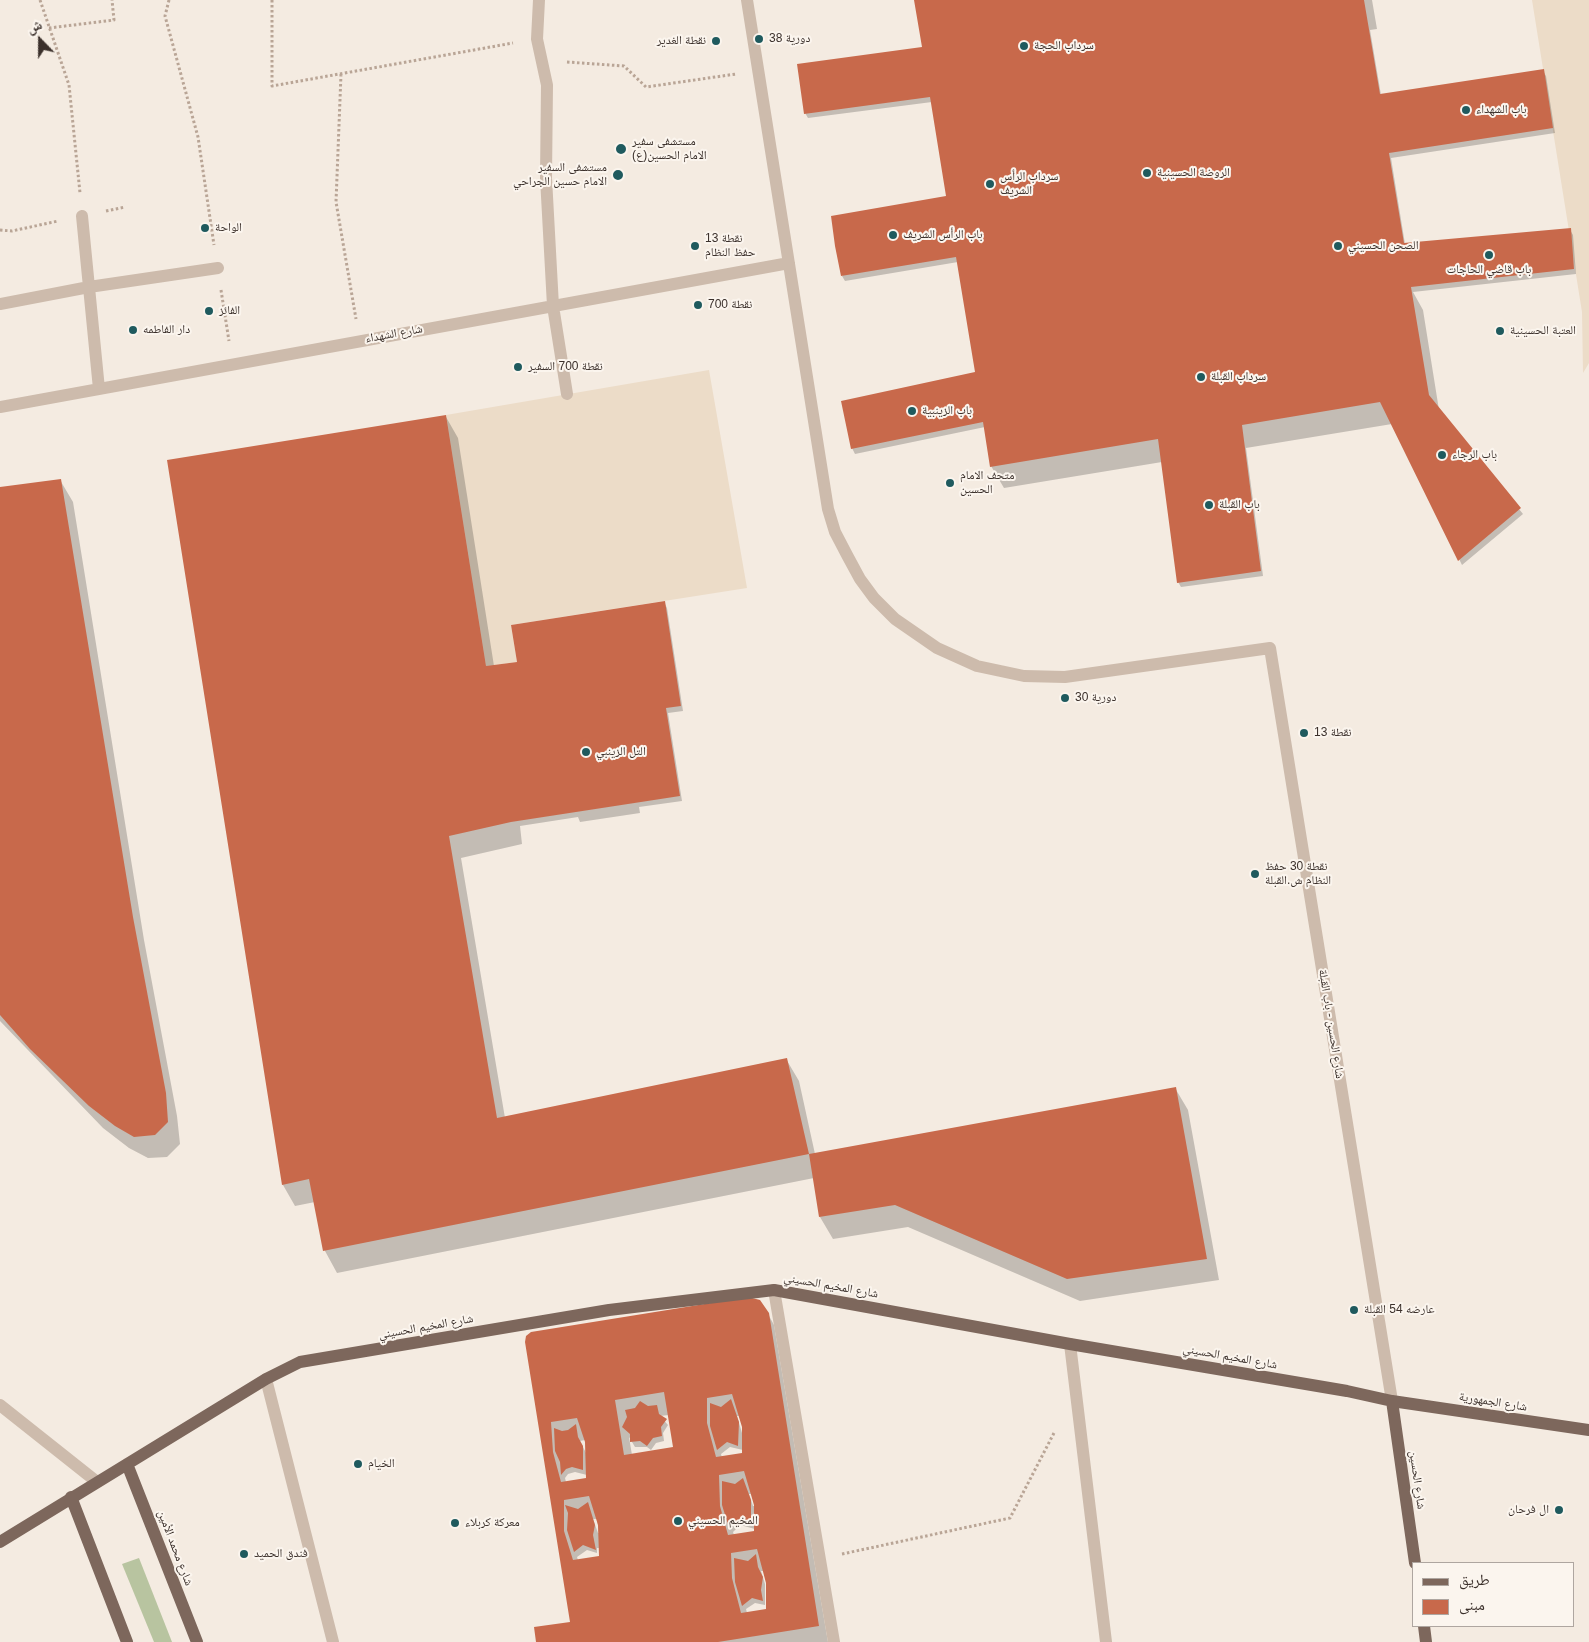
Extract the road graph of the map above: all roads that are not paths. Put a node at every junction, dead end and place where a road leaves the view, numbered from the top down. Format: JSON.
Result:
{"nodes":[{"id":1,"x":539,"y":0,"type":"edge"},
{"id":2,"x":748,"y":0,"type":"edge"},
{"id":3,"x":82,"y":216,"type":"road end"},
{"id":4,"x":789,"y":263,"type":"junction"},
{"id":5,"x":218,"y":268,"type":"road end"},
{"id":6,"x":89,"y":287,"type":"junction"},
{"id":7,"x":0,"y":304,"type":"edge"},
{"id":8,"x":553,"y":306,"type":"junction"},
{"id":9,"x":99,"y":389,"type":"junction"},
{"id":10,"x":567,"y":394,"type":"dead end"},
{"id":11,"x":0,"y":407,"type":"edge"},
{"id":12,"x":774,"y":1290,"type":"junction"},
{"id":13,"x":1070,"y":1344,"type":"junction"},
{"id":14,"x":266,"y":1379,"type":"junction"},
{"id":15,"x":1392,"y":1401,"type":"junction"},
{"id":16,"x":0,"y":1405,"type":"edge"},
{"id":17,"x":1589,"y":1430,"type":"edge"},
{"id":18,"x":127,"y":1464,"type":"junction"},
{"id":19,"x":97,"y":1482,"type":"junction"},
{"id":20,"x":72,"y":1497,"type":"junction"},
{"id":21,"x":0,"y":1542,"type":"edge"},
{"id":22,"x":1415,"y":1562,"type":"edge"},
{"id":23,"x":1424,"y":1627,"type":"edge"},
{"id":24,"x":128,"y":1642,"type":"edge"},
{"id":25,"x":197,"y":1642,"type":"edge"},
{"id":26,"x":334,"y":1642,"type":"edge"},
{"id":27,"x":834,"y":1642,"type":"edge"},
{"id":28,"x":1106,"y":1642,"type":"edge"},
{"id":29,"x":1426,"y":1642,"type":"edge"}],
"edges":[{"from":1,"to":8,"type":"street"},
{"from":2,"to":4,"type":"street"},
{"from":3,"to":6,"type":"street"},
{"from":4,"to":8,"type":"street","name":"شارع الشهداء"},
{"from":4,"to":15,"type":"street","name":"شارع الحسين - باب القبلة"},
{"from":5,"to":6,"type":"street"},
{"from":6,"to":7,"type":"street"},
{"from":6,"to":9,"type":"street"},
{"from":8,"to":9,"type":"street","name":"شارع الشهداء"},
{"from":8,"to":10,"type":"street"},
{"from":9,"to":11,"type":"street","name":"شارع الشهداء"},
{"from":12,"to":13,"type":"main road","name":"شارع المخيم الحسيني"},
{"from":12,"to":14,"type":"main road","name":"شارع المخيم الحسيني"},
{"from":12,"to":27,"type":"street"},
{"from":13,"to":15,"type":"main road","name":"شارع المخيم الحسيني"},
{"from":13,"to":28,"type":"street"},
{"from":14,"to":18,"type":"main road","name":"شارع المخيم الحسيني"},
{"from":14,"to":26,"type":"street"},
{"from":15,"to":17,"type":"main road","name":"شارع الجمهورية"},
{"from":15,"to":22,"type":"main road","name":"شارع الحسين"},
{"from":16,"to":19,"type":"street"},
{"from":18,"to":19,"type":"main road","name":"شارع المخيم الحسيني"},
{"from":18,"to":25,"type":"main road","name":"شارع محمد الأمين"},
{"from":19,"to":20,"type":"main road","name":"شارع المخيم الحسيني"},
{"from":20,"to":21,"type":"main road","name":"شارع المخيم الحسيني"},
{"from":20,"to":24,"type":"main road"},
{"from":23,"to":29,"type":"main road"}]}
